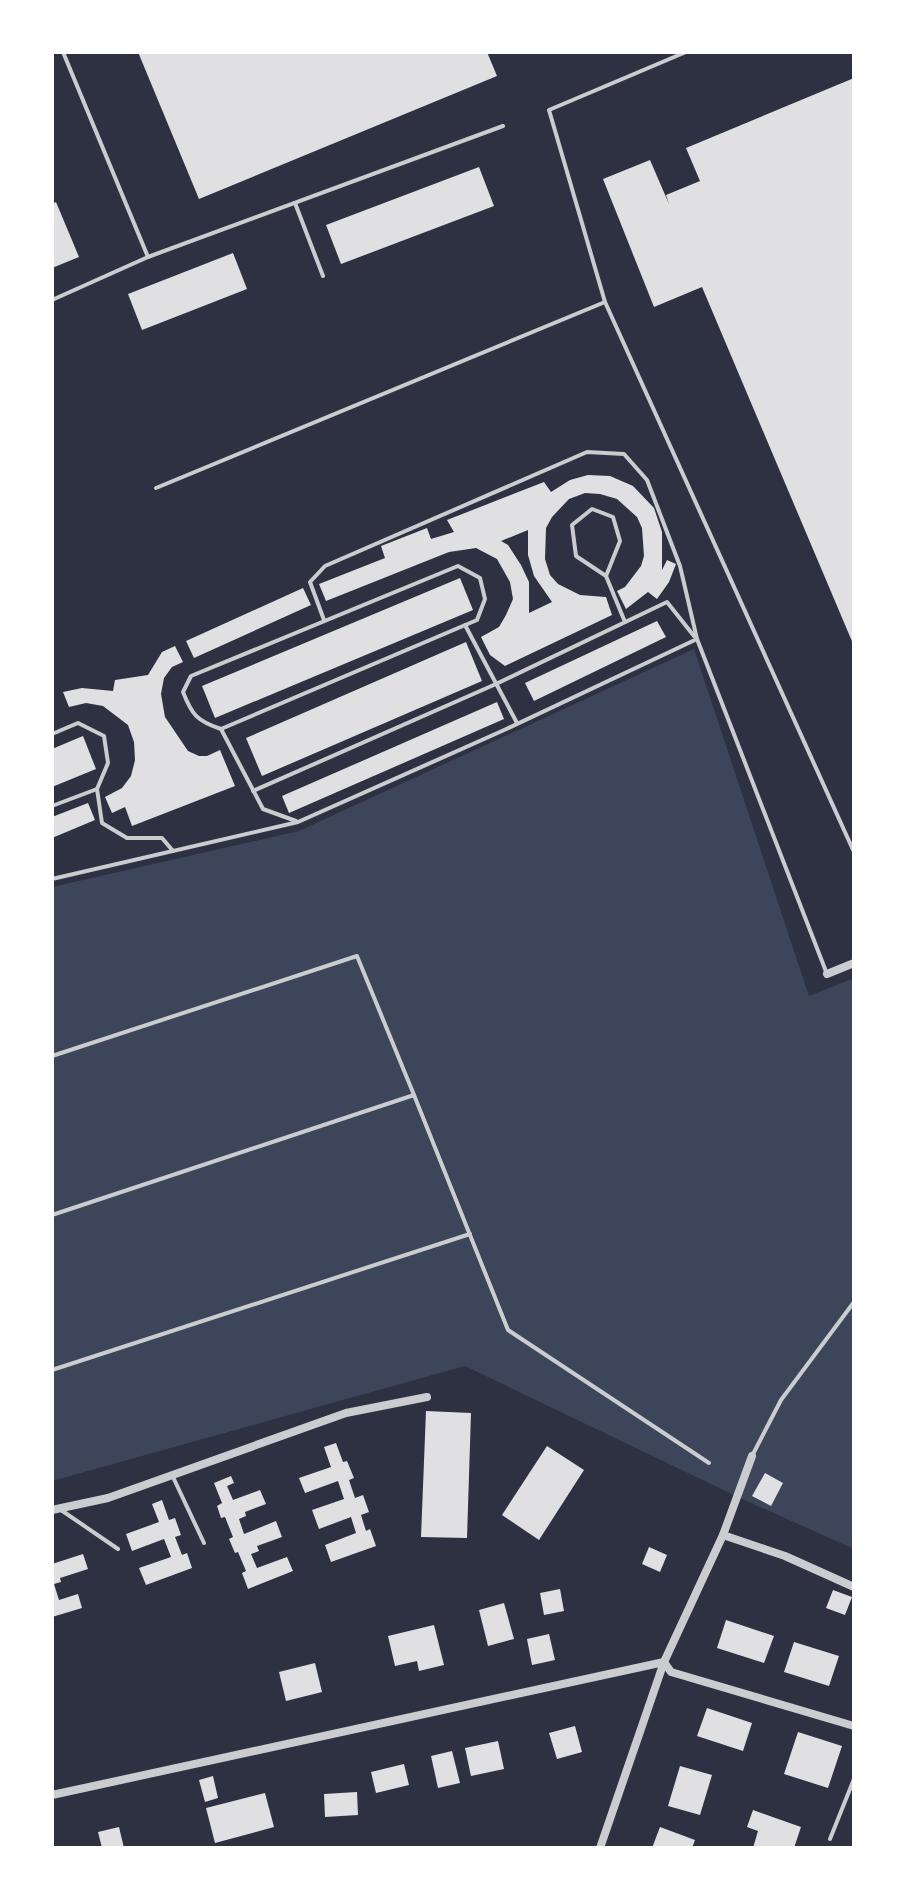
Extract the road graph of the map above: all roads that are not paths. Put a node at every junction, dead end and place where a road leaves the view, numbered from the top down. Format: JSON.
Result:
{"nodes":[{"id":1,"x":63,"y":52,"type":"edge"},
{"id":2,"x":686,"y":52,"type":"edge"},
{"id":3,"x":503,"y":126,"type":"dead end"},
{"id":4,"x":295,"y":203,"type":"junction"},
{"id":5,"x":148,"y":257,"type":"junction"},
{"id":6,"x":323,"y":276,"type":"dead end"},
{"id":7,"x":52,"y":300,"type":"edge"},
{"id":8,"x":605,"y":302,"type":"junction"},
{"id":9,"x":156,"y":488,"type":"dead end"},
{"id":10,"x":606,"y":576,"type":"junction"},
{"id":11,"x":324,"y":620,"type":"junction"},
{"id":12,"x":625,"y":622,"type":"junction"},
{"id":13,"x":465,"y":625,"type":"junction"},
{"id":14,"x":697,"y":639,"type":"junction"},
{"id":15,"x":496,"y":684,"type":"junction"},
{"id":16,"x":517,"y":723,"type":"junction"},
{"id":17,"x":221,"y":729,"type":"junction"},
{"id":18,"x":52,"y":734,"type":"edge"},
{"id":19,"x":97,"y":789,"type":"junction"},
{"id":20,"x":253,"y":791,"type":"junction"},
{"id":21,"x":52,"y":806,"type":"edge"},
{"id":22,"x":298,"y":822,"type":"junction"},
{"id":23,"x":173,"y":851,"type":"junction"},
{"id":24,"x":854,"y":852,"type":"edge"},
{"id":25,"x":52,"y":879,"type":"edge"},
{"id":26,"x":854,"y":963,"type":"edge"},
{"id":27,"x":827,"y":974,"type":"joint"},
{"id":28,"x":52,"y":1056,"type":"edge"},
{"id":29,"x":414,"y":1095,"type":"junction"},
{"id":30,"x":52,"y":1215,"type":"edge"},
{"id":31,"x":470,"y":1234,"type":"junction"},
{"id":32,"x":854,"y":1302,"type":"edge"},
{"id":33,"x":52,"y":1370,"type":"edge"},
{"id":34,"x":427,"y":1397,"type":"dead end"},
{"id":35,"x":752,"y":1456,"type":"joint"},
{"id":36,"x":709,"y":1463,"type":"dead end"},
{"id":37,"x":172,"y":1475,"type":"junction"},
{"id":38,"x":56,"y":1509,"type":"edge"},
{"id":39,"x":723,"y":1535,"type":"junction"},
{"id":40,"x":204,"y":1543,"type":"dead end"},
{"id":41,"x":118,"y":1549,"type":"dead end"},
{"id":42,"x":854,"y":1587,"type":"edge"},
{"id":43,"x":664,"y":1662,"type":"junction"},
{"id":44,"x":854,"y":1726,"type":"edge"},
{"id":45,"x":854,"y":1779,"type":"edge"},
{"id":46,"x":52,"y":1795,"type":"edge"},
{"id":47,"x":830,"y":1839,"type":"dead end"},
{"id":48,"x":600,"y":1848,"type":"edge"}],
"edges":[{"from":1,"to":5,"type":"lane"},
{"from":2,"to":8,"type":"lane"},
{"from":3,"to":4,"type":"lane"},
{"from":4,"to":5,"type":"lane"},
{"from":4,"to":6,"type":"lane"},
{"from":5,"to":7,"type":"lane"},
{"from":8,"to":9,"type":"lane"},
{"from":8,"to":24,"type":"lane"},
{"from":10,"to":10,"type":"lane"},
{"from":10,"to":12,"type":"lane"},
{"from":11,"to":13,"type":"lane"},
{"from":11,"to":14,"type":"lane"},
{"from":11,"to":17,"type":"lane"},
{"from":12,"to":14,"type":"lane"},
{"from":12,"to":15,"type":"lane"},
{"from":13,"to":15,"type":"lane"},
{"from":13,"to":17,"type":"lane"},
{"from":14,"to":16,"type":"lane"},
{"from":14,"to":27,"type":"lane"},
{"from":15,"to":16,"type":"lane"},
{"from":15,"to":20,"type":"lane"},
{"from":16,"to":22,"type":"lane"},
{"from":17,"to":20,"type":"lane"},
{"from":18,"to":19,"type":"lane"},
{"from":19,"to":21,"type":"lane"},
{"from":19,"to":23,"type":"lane"},
{"from":20,"to":22,"type":"lane"},
{"from":22,"to":23,"type":"lane"},
{"from":23,"to":25,"type":"lane"},
{"from":26,"to":27,"type":"street"},
{"from":28,"to":29,"type":"lane"},
{"from":29,"to":30,"type":"lane"},
{"from":29,"to":31,"type":"lane"},
{"from":31,"to":33,"type":"lane"},
{"from":31,"to":36,"type":"lane"},
{"from":32,"to":35,"type":"lane"},
{"from":34,"to":37,"type":"street"},
{"from":35,"to":39,"type":"street"},
{"from":37,"to":38,"type":"street"},
{"from":37,"to":40,"type":"lane"},
{"from":38,"to":41,"type":"lane"},
{"from":39,"to":42,"type":"street"},
{"from":39,"to":43,"type":"street"},
{"from":43,"to":44,"type":"street"},
{"from":43,"to":46,"type":"street"},
{"from":43,"to":48,"type":"street"},
{"from":45,"to":47,"type":"lane"}]}
